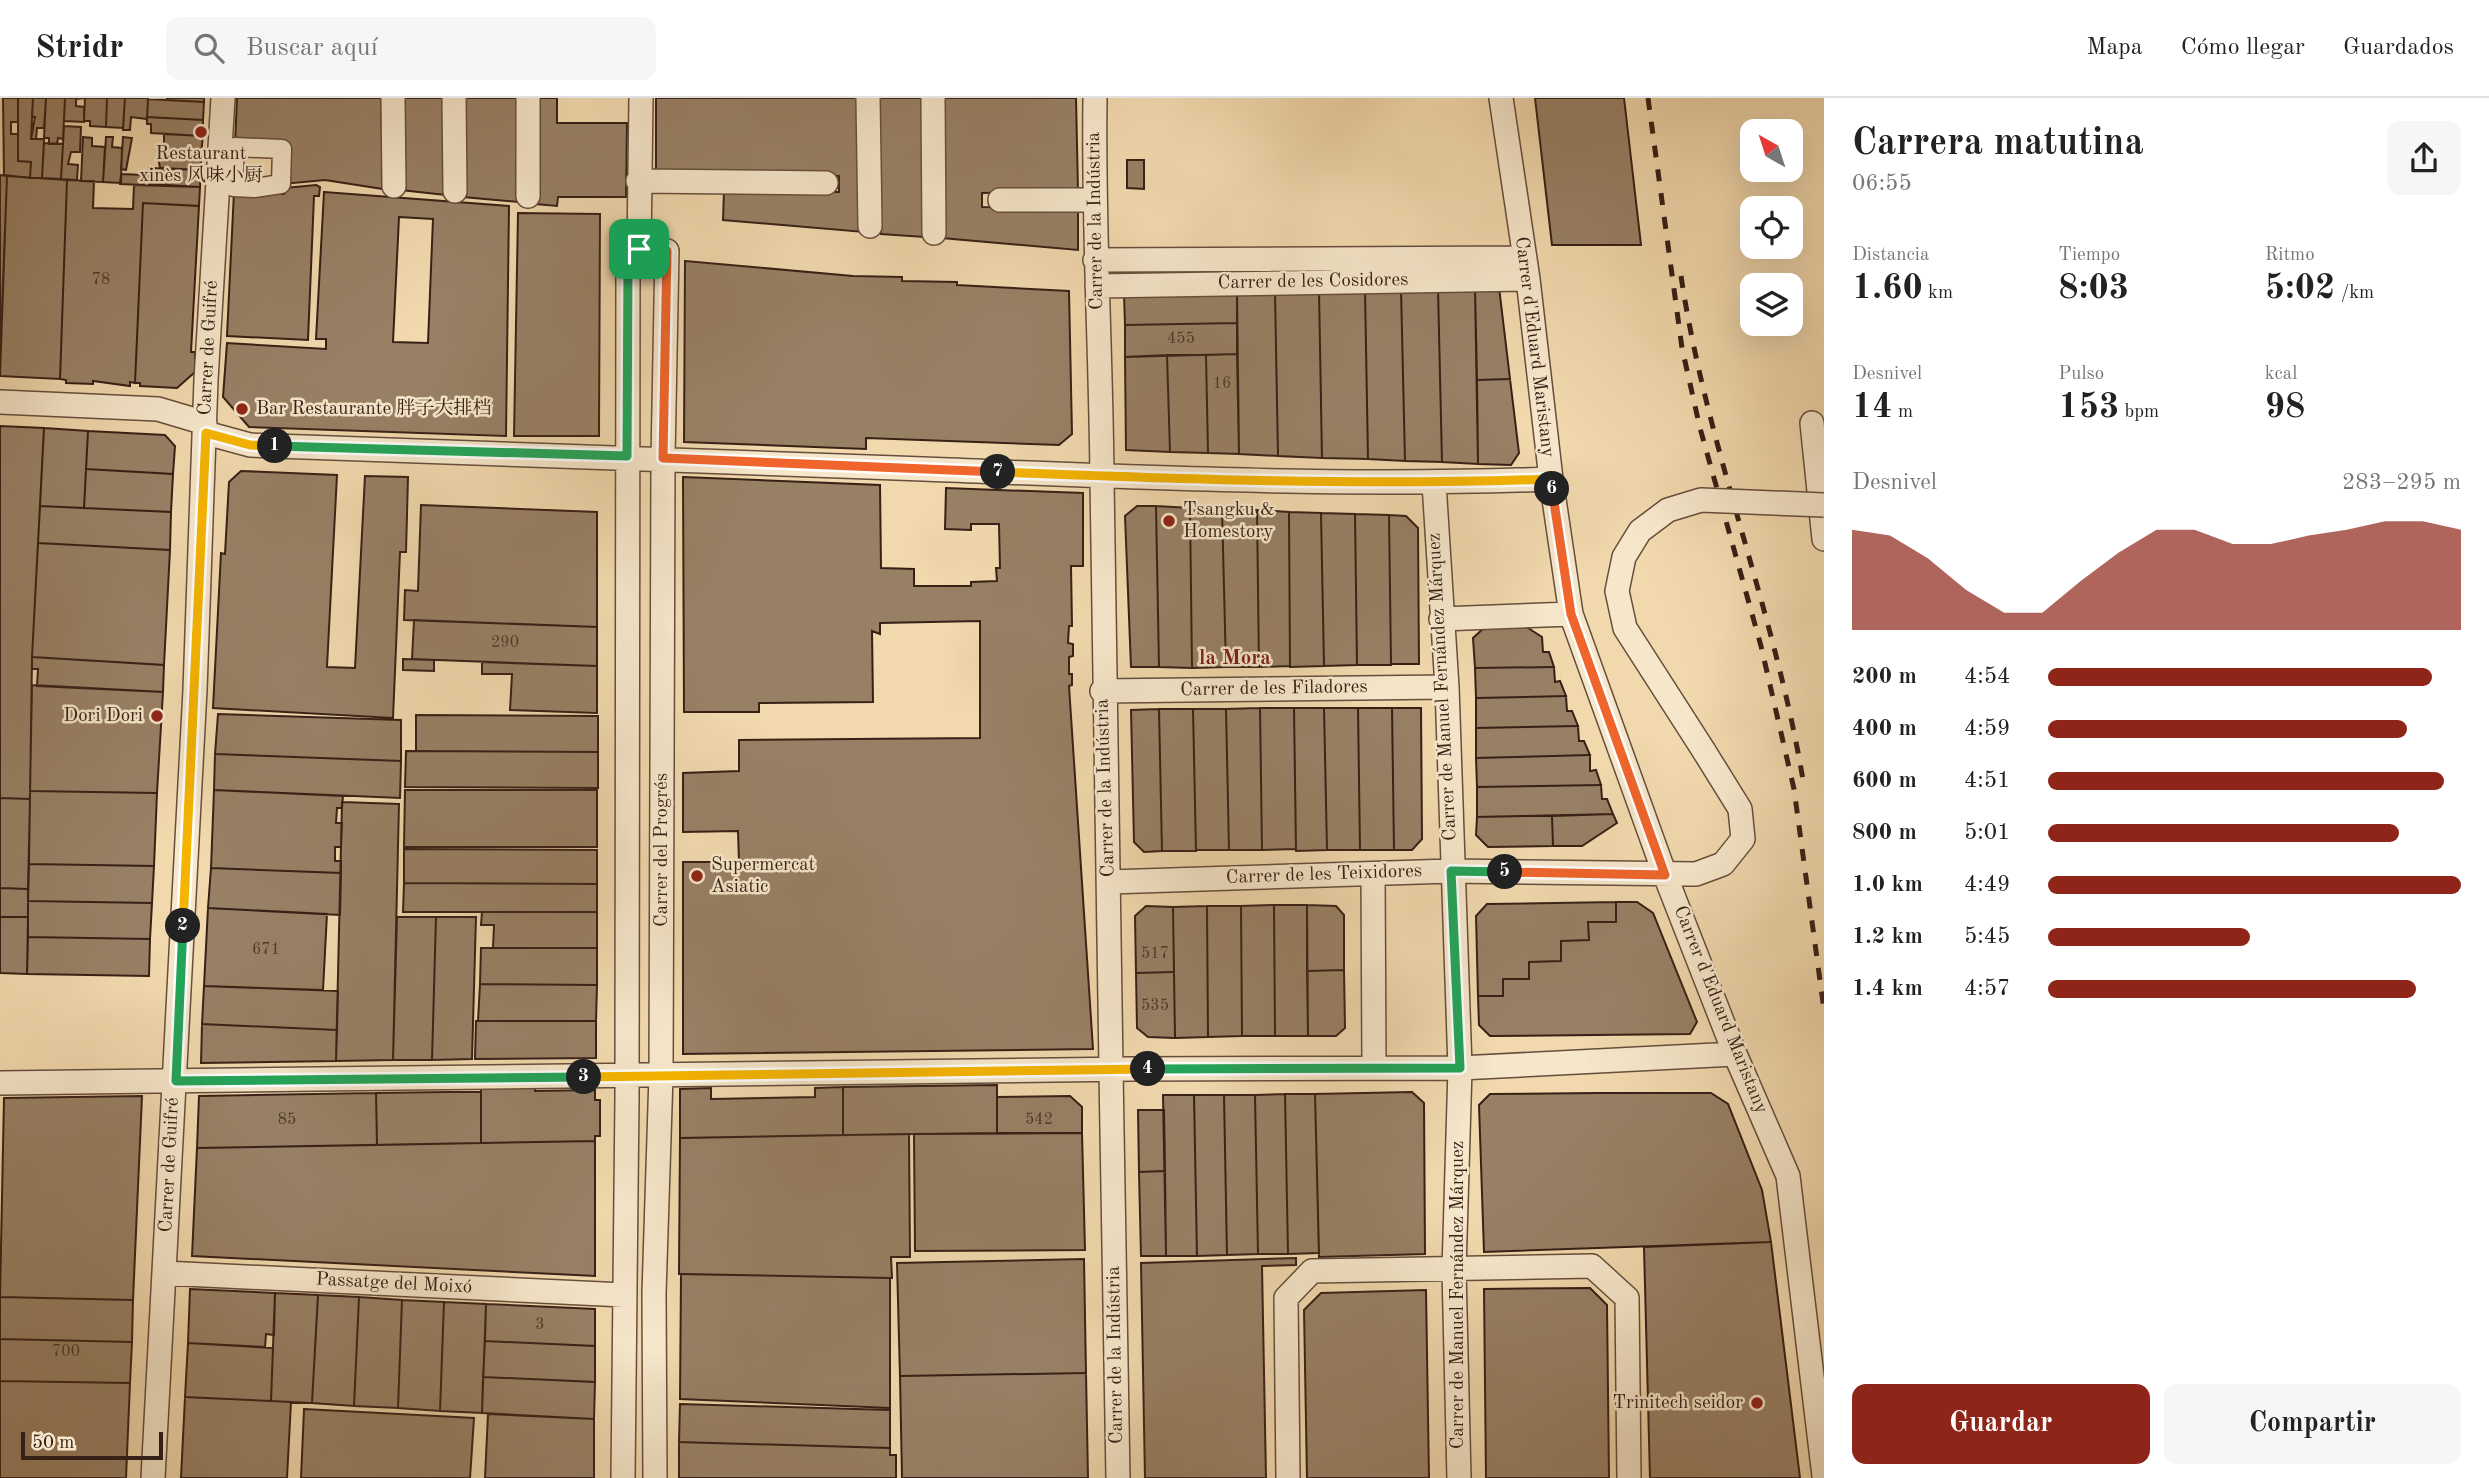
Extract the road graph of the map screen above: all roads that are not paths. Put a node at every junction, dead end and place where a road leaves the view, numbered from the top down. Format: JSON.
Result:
{"nodes":[{"id":1,"x":223,"y":98,"type":"edge"},
{"id":2,"x":393,"y":98,"type":"edge"},
{"id":3,"x":454,"y":98,"type":"edge"},
{"id":4,"x":528,"y":98,"type":"edge"},
{"id":5,"x":641,"y":98,"type":"edge"},
{"id":6,"x":868,"y":98,"type":"edge"},
{"id":7,"x":933,"y":98,"type":"edge"},
{"id":8,"x":1095,"y":98,"type":"edge"},
{"id":9,"x":1501,"y":98,"type":"edge"},
{"id":10,"x":638,"y":181,"type":"junction"},
{"id":11,"x":826,"y":183,"type":"dead end"},
{"id":12,"x":394,"y":186,"type":"dead end"},
{"id":13,"x":455,"y":191,"type":"dead end"},
{"id":14,"x":528,"y":196,"type":"dead end"},
{"id":15,"x":1000,"y":200,"type":"dead end"},
{"id":16,"x":1094,"y":200,"type":"junction"},
{"id":17,"x":870,"y":226,"type":"dead end"},
{"id":18,"x":934,"y":233,"type":"dead end"},
{"id":19,"x":639,"y":249,"type":"junction"},
{"id":20,"x":1095,"y":260,"type":"junction"},
{"id":21,"x":1526,"y":269,"type":"junction"},
{"id":22,"x":1097,"y":286,"type":"junction"},
{"id":23,"x":0,"y":402,"type":"edge"},
{"id":24,"x":1812,"y":422,"type":"dead end"},
{"id":25,"x":206,"y":428,"type":"junction"},
{"id":26,"x":627,"y":456,"type":"junction"},
{"id":27,"x":663,"y":458,"type":"junction"},
{"id":28,"x":1102,"y":477,"type":"junction"},
{"id":29,"x":1551,"y":479,"type":"junction"},
{"id":30,"x":1434,"y":483,"type":"junction"},
{"id":31,"x":1824,"y":505,"type":"edge"},
{"id":32,"x":1824,"y":539,"type":"edge"},
{"id":33,"x":1571,"y":614,"type":"junction"},
{"id":34,"x":1441,"y":619,"type":"junction"},
{"id":35,"x":1447,"y":687,"type":"junction"},
{"id":36,"x":1102,"y":691,"type":"junction"},
{"id":37,"x":1451,"y":871,"type":"junction"},
{"id":38,"x":1373,"y":874,"type":"junction"},
{"id":39,"x":1665,"y":875,"type":"junction"},
{"id":40,"x":1109,"y":882,"type":"junction"},
{"id":41,"x":1735,"y":1054,"type":"junction"},
{"id":42,"x":1374,"y":1067,"type":"junction"},
{"id":43,"x":1460,"y":1068,"type":"junction"},
{"id":44,"x":1112,"y":1069,"type":"junction"},
{"id":45,"x":661,"y":1076,"type":"junction"},
{"id":46,"x":626,"y":1077,"type":"junction"},
{"id":47,"x":176,"y":1081,"type":"junction"},
{"id":48,"x":0,"y":1083,"type":"edge"},
{"id":49,"x":1454,"y":1270,"type":"junction"},
{"id":50,"x":164,"y":1273,"type":"junction"},
{"id":51,"x":624,"y":1295,"type":"junction"},
{"id":52,"x":1824,"y":1476,"type":"edge"},
{"id":53,"x":153,"y":1478,"type":"edge"},
{"id":54,"x":623,"y":1478,"type":"edge"},
{"id":55,"x":655,"y":1478,"type":"edge"},
{"id":56,"x":1118,"y":1478,"type":"edge"},
{"id":57,"x":1288,"y":1478,"type":"edge"},
{"id":58,"x":1458,"y":1478,"type":"edge"},
{"id":59,"x":1629,"y":1478,"type":"edge"}],
"edges":[{"from":1,"to":25,"type":"street","name":"Carrer de Guifré"},
{"from":2,"to":12,"type":"street"},
{"from":3,"to":13,"type":"street"},
{"from":4,"to":14,"type":"street"},
{"from":5,"to":10,"type":"street","name":"Carrer del Progrés"},
{"from":6,"to":17,"type":"street"},
{"from":7,"to":18,"type":"street"},
{"from":8,"to":16,"type":"street","name":"Carrer de la Indústria"},
{"from":9,"to":21,"type":"street","name":"Carrer d'Eduard Maristany"},
{"from":10,"to":11,"type":"street"},
{"from":10,"to":19,"type":"street","name":"Carrer del Progrés"},
{"from":15,"to":16,"type":"street"},
{"from":16,"to":20,"type":"street","name":"Carrer de la Indústria"},
{"from":19,"to":26,"type":"street","name":"Carrer del Progrés"},
{"from":19,"to":27,"type":"street","name":"Carrer del Progrés"},
{"from":20,"to":21,"type":"street","name":"Carrer de les Cosidores"},
{"from":20,"to":22,"type":"street","name":"Carrer de la Indústria"},
{"from":21,"to":22,"type":"street","name":"Carrer de les Cosidores"},
{"from":21,"to":29,"type":"street","name":"Carrer d'Eduard Maristany"},
{"from":22,"to":28,"type":"street","name":"Carrer de la Indústria"},
{"from":23,"to":25,"type":"street"},
{"from":24,"to":32,"type":"street"},
{"from":25,"to":26,"type":"street"},
{"from":25,"to":47,"type":"street","name":"Carrer de Guifré"},
{"from":26,"to":27,"type":"street"},
{"from":26,"to":46,"type":"street","name":"Carrer del Progrés"},
{"from":27,"to":28,"type":"street"},
{"from":27,"to":45,"type":"street","name":"Carrer del Progrés"},
{"from":28,"to":30,"type":"street"},
{"from":28,"to":36,"type":"street","name":"Carrer de la Indústria"},
{"from":29,"to":30,"type":"street"},
{"from":29,"to":33,"type":"street","name":"Carrer d'Eduard Maristany"},
{"from":30,"to":34,"type":"street","name":"Carrer de Manuel Fernández Márquez"},
{"from":31,"to":39,"type":"street","name":"Carrer de les Teixidores","bridge":true},
{"from":33,"to":34,"type":"street"},
{"from":33,"to":39,"type":"street","name":"Carrer d'Eduard Maristany"},
{"from":34,"to":35,"type":"street","name":"Carrer de Manuel Fernández Márquez"},
{"from":35,"to":36,"type":"street","name":"Carrer de les Filadores"},
{"from":35,"to":37,"type":"street","name":"Carrer de Manuel Fernández Márquez"},
{"from":36,"to":40,"type":"street","name":"Carrer de la Indústria"},
{"from":37,"to":38,"type":"street","name":"Carrer de les Teixidores"},
{"from":37,"to":39,"type":"street","name":"Carrer de les Teixidores"},
{"from":37,"to":43,"type":"street","name":"Carrer de Manuel Fernández Márquez"},
{"from":38,"to":40,"type":"street","name":"Carrer de les Teixidores"},
{"from":38,"to":42,"type":"street"},
{"from":39,"to":41,"type":"street","name":"Carrer d'Eduard Maristany"},
{"from":40,"to":44,"type":"street","name":"Carrer de la Indústria"},
{"from":41,"to":43,"type":"street"},
{"from":41,"to":52,"type":"street","name":"Carrer d'Eduard Maristany"},
{"from":42,"to":43,"type":"street"},
{"from":42,"to":44,"type":"street"},
{"from":43,"to":49,"type":"street","name":"Carrer de Manuel Fernández Márquez"},
{"from":44,"to":45,"type":"street"},
{"from":44,"to":56,"type":"street","name":"Carrer de la Indústria"},
{"from":45,"to":46,"type":"street"},
{"from":45,"to":55,"type":"street","name":"Carrer del Progrés"},
{"from":46,"to":47,"type":"street"},
{"from":46,"to":51,"type":"street","name":"Carrer del Progrés"},
{"from":47,"to":48,"type":"street"},
{"from":47,"to":50,"type":"street","name":"Carrer de Guifré"},
{"from":49,"to":57,"type":"street"},
{"from":49,"to":58,"type":"street","name":"Carrer de Manuel Fernández Márquez"},
{"from":49,"to":59,"type":"street"},
{"from":50,"to":51,"type":"street","name":"Passatge del Moixó"},
{"from":50,"to":53,"type":"street","name":"Carrer de Guifré"},
{"from":51,"to":54,"type":"street","name":"Carrer del Progrés"}]}
